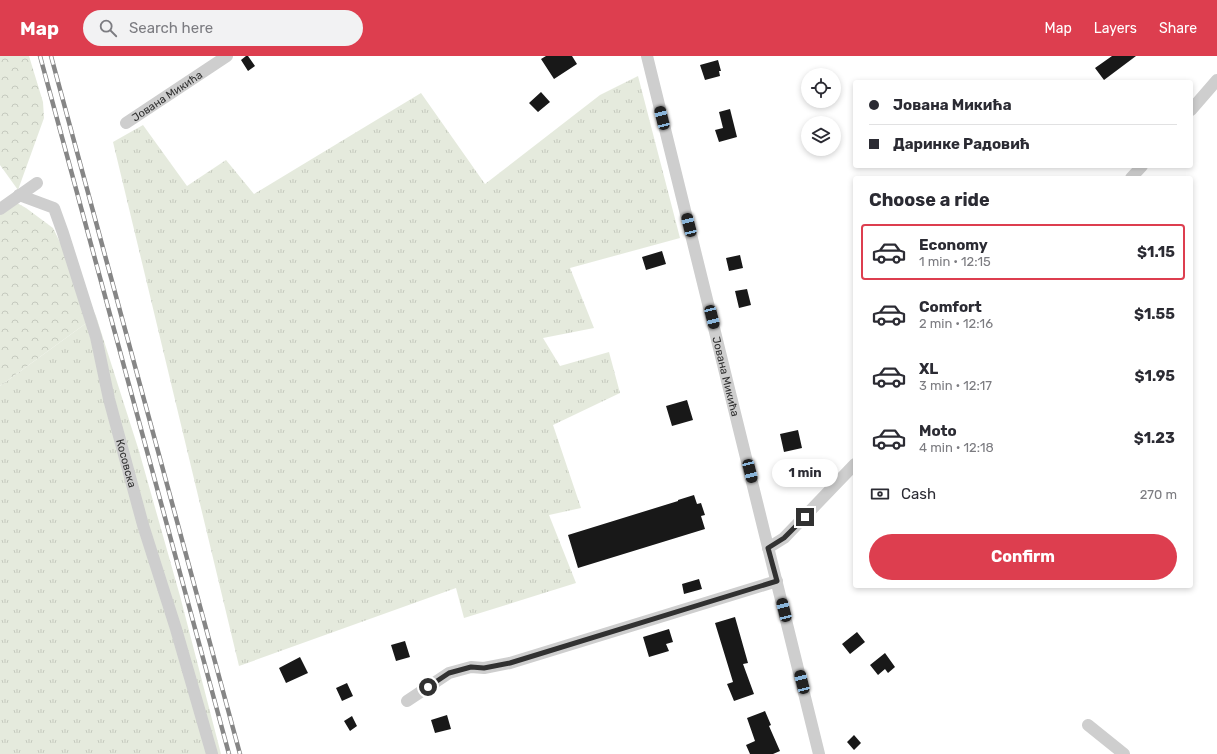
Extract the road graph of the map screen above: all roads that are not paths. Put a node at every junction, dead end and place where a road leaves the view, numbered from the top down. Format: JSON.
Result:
{"nodes":[{"id":1,"x":227,"y":56,"type":"edge"},
{"id":2,"x":647,"y":56,"type":"edge"},
{"id":3,"x":1217,"y":80,"type":"edge"},
{"id":4,"x":1193,"y":108,"type":"edge"},
{"id":5,"x":126,"y":123,"type":"dead end"},
{"id":6,"x":1140,"y":168,"type":"edge"},
{"id":7,"x":1133,"y":176,"type":"edge"},
{"id":8,"x":37,"y":183,"type":"dead end"},
{"id":9,"x":19,"y":195,"type":"junction"},
{"id":10,"x":0,"y":209,"type":"edge"},
{"id":11,"x":853,"y":466,"type":"edge"},
{"id":12,"x":768,"y":548,"type":"junction"},
{"id":13,"x":777,"y":581,"type":"junction"},
{"id":14,"x":407,"y":701,"type":"dead end"},
{"id":15,"x":1088,"y":725,"type":"dead end"},
{"id":16,"x":212,"y":754,"type":"edge"},
{"id":17,"x":819,"y":754,"type":"edge"},
{"id":18,"x":1124,"y":754,"type":"edge"}],
"edges":[{"from":1,"to":5,"type":"street","name":"Јована Микића"},
{"from":2,"to":12,"type":"street","name":"Јована Микића"},
{"from":3,"to":4,"type":"street"},
{"from":6,"to":7,"type":"street"},
{"from":8,"to":9,"type":"street"},
{"from":9,"to":10,"type":"street"},
{"from":9,"to":16,"type":"street","name":"Косовска"},
{"from":11,"to":12,"type":"street"},
{"from":12,"to":13,"type":"street","name":"Јована Микића"},
{"from":13,"to":14,"type":"street"},
{"from":13,"to":17,"type":"street","name":"Јована Микића"},
{"from":15,"to":18,"type":"street"}]}
